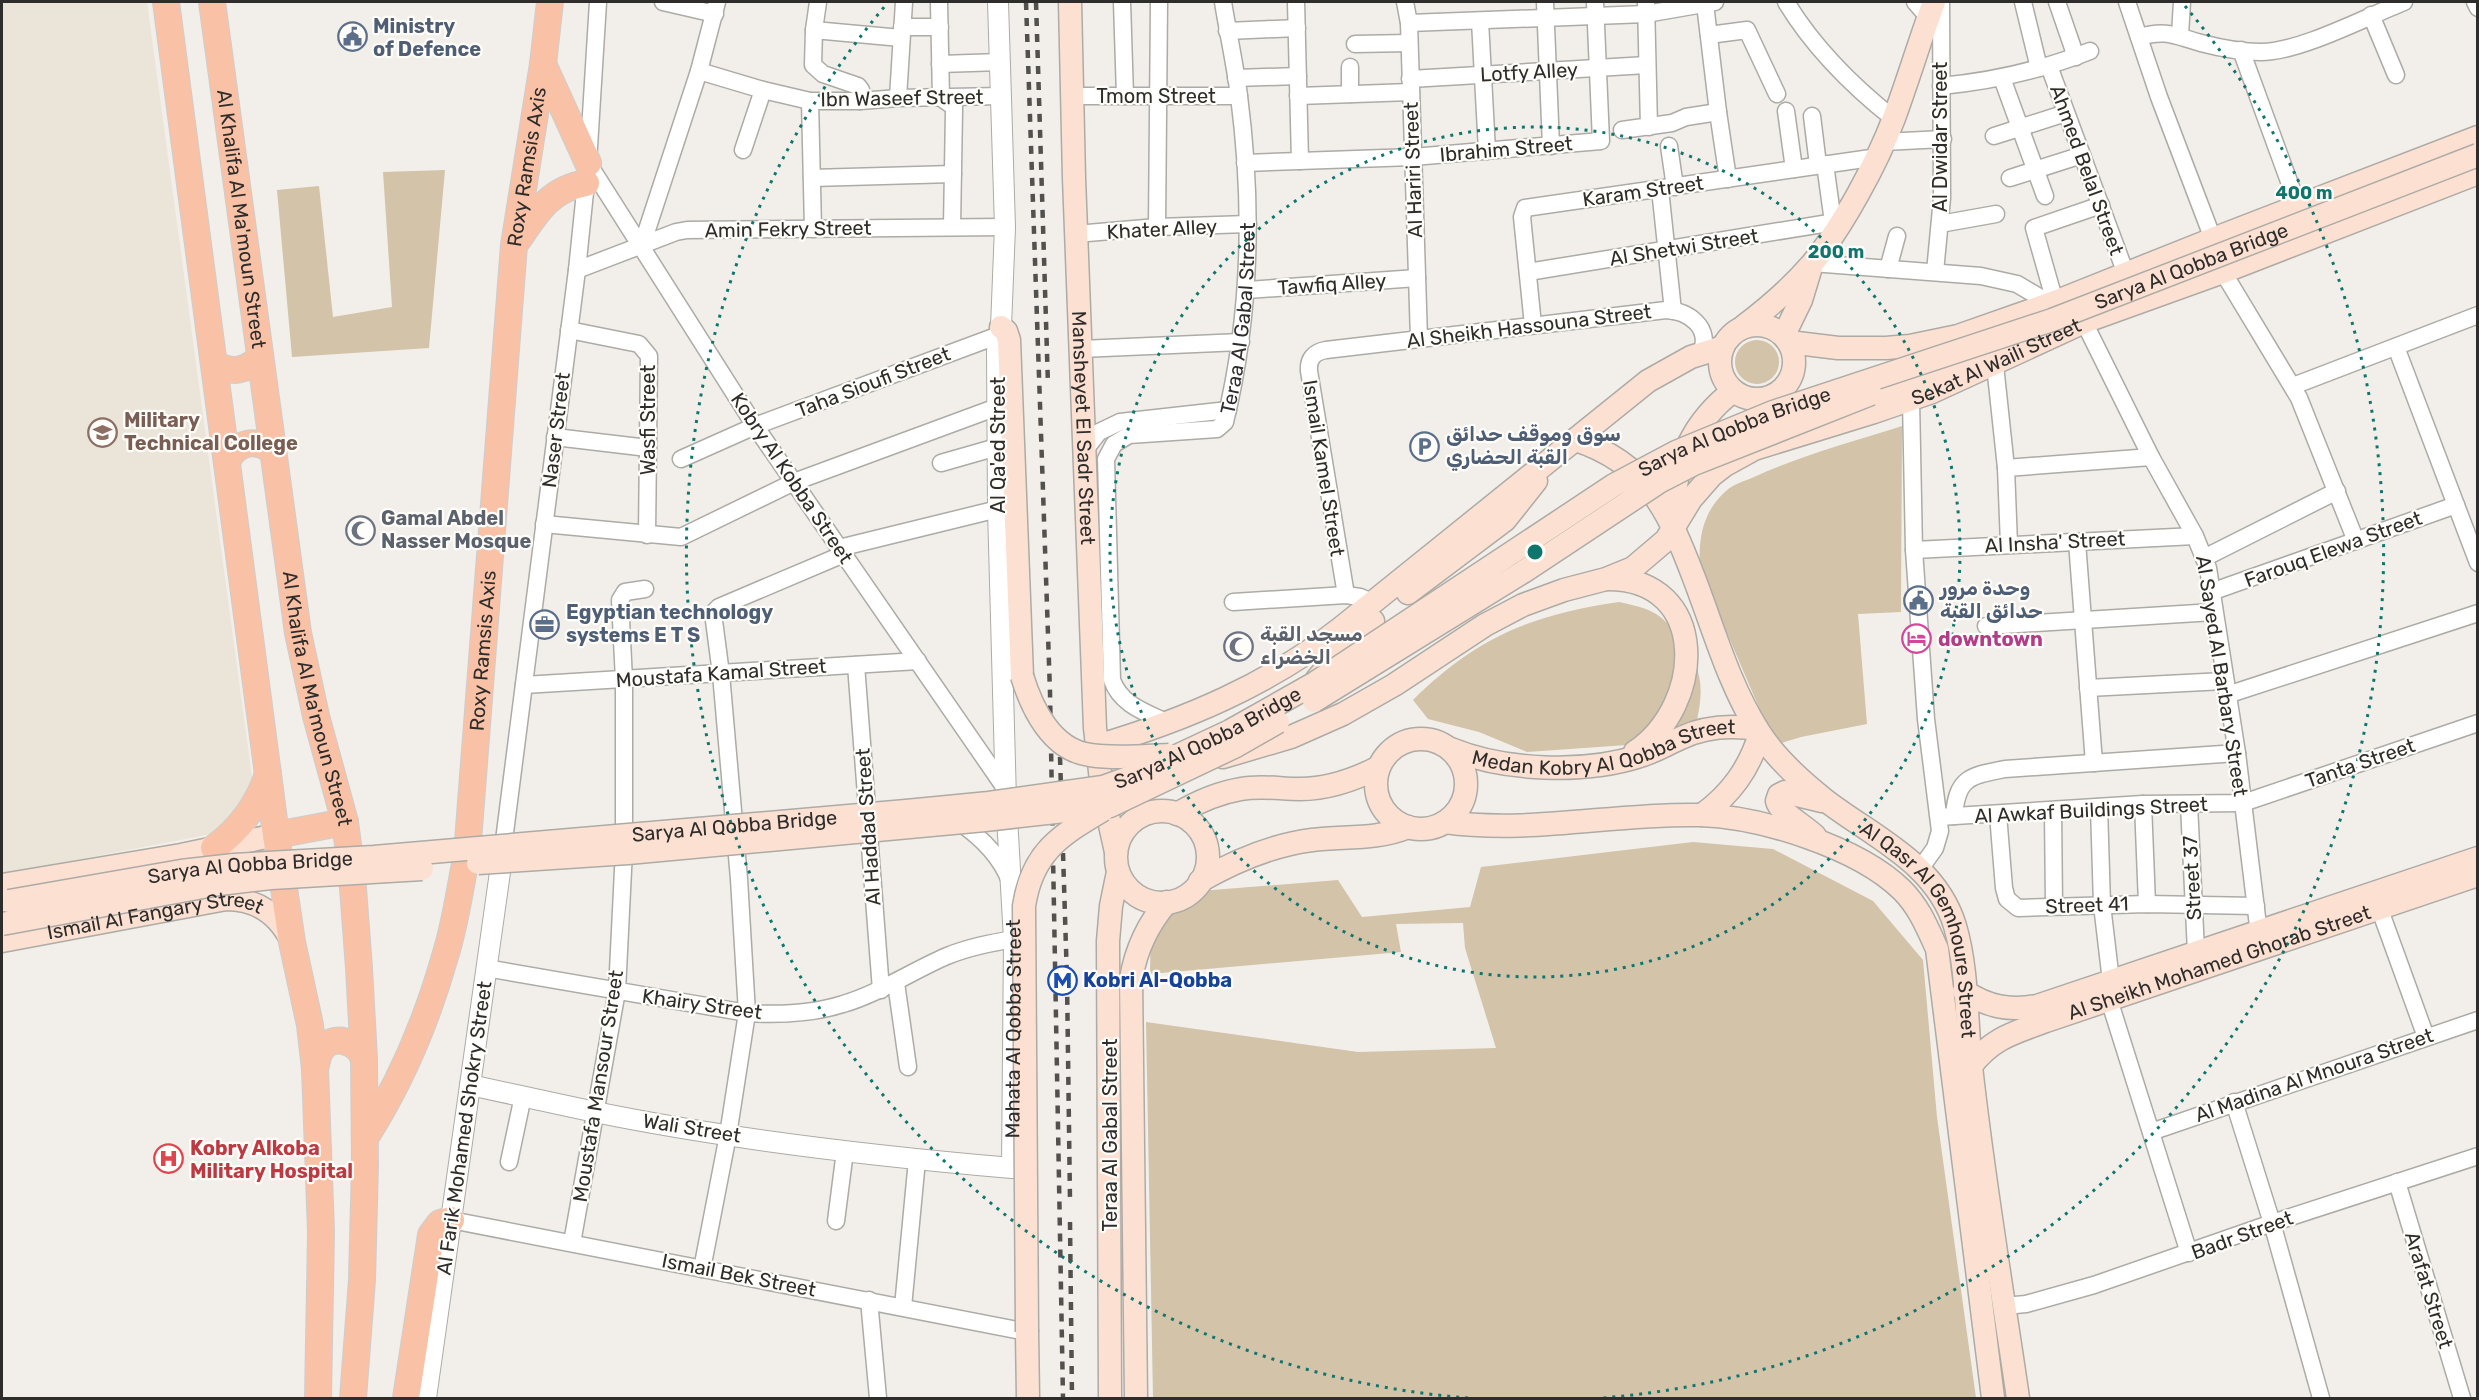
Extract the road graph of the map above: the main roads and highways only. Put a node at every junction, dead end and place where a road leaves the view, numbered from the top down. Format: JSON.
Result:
{"nodes":[{"id":1,"x":166,"y":2,"type":"edge"},
{"id":2,"x":212,"y":2,"type":"edge"},
{"id":3,"x":550,"y":2,"type":"edge"},
{"id":4,"x":1070,"y":2,"type":"edge"},
{"id":5,"x":1929,"y":5,"type":"edge"},
{"id":6,"x":543,"y":64,"type":"junction"},
{"id":7,"x":2478,"y":137,"type":"edge"},
{"id":8,"x":2478,"y":155,"type":"edge"},
{"id":9,"x":2478,"y":172,"type":"edge"},
{"id":10,"x":514,"y":245,"type":"junction"},
{"id":11,"x":1812,"y":263,"type":"junction"},
{"id":12,"x":1744,"y":326,"type":"junction"},
{"id":13,"x":1000,"y":331,"type":"road end"},
{"id":14,"x":1786,"y":338,"type":"junction"},
{"id":15,"x":1712,"y":350,"type":"junction"},
{"id":16,"x":2016,"y":355,"type":"junction"},
{"id":17,"x":260,"y":357,"type":"junction"},
{"id":18,"x":215,"y":364,"type":"junction"},
{"id":19,"x":1733,"y":391,"type":"junction"},
{"id":20,"x":1576,"y":440,"type":"junction"},
{"id":21,"x":273,"y":452,"type":"junction"},
{"id":22,"x":227,"y":462,"type":"junction"},
{"id":23,"x":1545,"y":464,"type":"junction"},
{"id":24,"x":1674,"y":527,"type":"junction"},
{"id":25,"x":1596,"y":582,"type":"junction"},
{"id":26,"x":1315,"y":683,"type":"junction"},
{"id":27,"x":1759,"y":732,"type":"junction"},
{"id":28,"x":1133,"y":735,"type":"junction"},
{"id":29,"x":1097,"y":746,"type":"junction"},
{"id":30,"x":1450,"y":749,"type":"junction"},
{"id":31,"x":1180,"y":755,"type":"junction"},
{"id":32,"x":1207,"y":760,"type":"junction"},
{"id":33,"x":1616,"y":763,"type":"junction"},
{"id":34,"x":1379,"y":767,"type":"junction"},
{"id":35,"x":268,"y":773,"type":"junction"},
{"id":36,"x":1827,"y":801,"type":"junction"},
{"id":37,"x":1110,"y":806,"type":"junction"},
{"id":38,"x":1147,"y":814,"type":"junction"},
{"id":39,"x":1177,"y":814,"type":"junction"},
{"id":40,"x":1702,"y":815,"type":"junction"},
{"id":41,"x":345,"y":822,"type":"junction"},
{"id":42,"x":1445,"y":822,"type":"junction"},
{"id":43,"x":1408,"y":827,"type":"junction"},
{"id":44,"x":276,"y":835,"type":"junction"},
{"id":45,"x":1819,"y":842,"type":"junction"},
{"id":46,"x":214,"y":848,"type":"junction"},
{"id":47,"x":181,"y":855,"type":"junction"},
{"id":48,"x":2478,"y":858,"type":"edge"},
{"id":49,"x":1117,"y":862,"type":"junction"},
{"id":50,"x":2478,"y":875,"type":"edge"},
{"id":51,"x":1200,"y":881,"type":"junction"},
{"id":52,"x":4,"y":896,"type":"edge"},
{"id":53,"x":2377,"y":900,"type":"junction"},
{"id":54,"x":1167,"y":902,"type":"junction"},
{"id":55,"x":192,"y":903,"type":"junction"},
{"id":56,"x":2,"y":924,"type":"edge"},
{"id":57,"x":2260,"y":940,"type":"junction"},
{"id":58,"x":2,"y":941,"type":"edge"},
{"id":59,"x":292,"y":942,"type":"junction"},
{"id":60,"x":2108,"y":988,"type":"junction"},
{"id":61,"x":1964,"y":992,"type":"junction"},
{"id":62,"x":364,"y":1059,"type":"junction"},
{"id":63,"x":1971,"y":1066,"type":"junction"},
{"id":64,"x":315,"y":1070,"type":"junction"},
{"id":65,"x":1121,"y":1118,"type":"junction"},
{"id":66,"x":364,"y":1139,"type":"junction"},
{"id":67,"x":451,"y":1220,"type":"road end"},
{"id":68,"x":318,"y":1398,"type":"edge"},
{"id":69,"x":353,"y":1398,"type":"edge"},
{"id":70,"x":406,"y":1398,"type":"edge"},
{"id":71,"x":1028,"y":1398,"type":"edge"},
{"id":72,"x":1110,"y":1398,"type":"edge"},
{"id":73,"x":1136,"y":1398,"type":"edge"},
{"id":74,"x":1993,"y":1398,"type":"edge"},
{"id":75,"x":2018,"y":1398,"type":"edge"}],
"edges":[{"from":1,"to":18,"type":"main road"},
{"from":2,"to":17,"type":"main road","name":"Al Khalifa Al Ma'moun Street"},
{"from":3,"to":6,"type":"main road","name":"Roxy Ramsis Axis"},
{"from":4,"to":29,"type":"main road","name":"Mansheyet El Sadr Street"},
{"from":5,"to":11,"type":"main road"},
{"from":6,"to":10,"type":"main road","name":"Roxy Ramsis Axis"},
{"from":6,"to":10,"type":"main road"},
{"from":7,"to":14,"type":"main road","name":"Sekat Al Waili Street"},
{"from":8,"to":26,"type":"main road","name":"Sarya Al Qobba Bridge","bridge":true},
{"from":9,"to":16,"type":"main road","name":"Sekat Al Waili Street"},
{"from":10,"to":66,"type":"main road","name":"Roxy Ramsis Axis"},
{"from":11,"to":12,"type":"main road"},
{"from":11,"to":14,"type":"main road"},
{"from":12,"to":14,"type":"main road"},
{"from":12,"to":15,"type":"main road"},
{"from":13,"to":31,"type":"main road","bridge":true},
{"from":14,"to":19,"type":"main road"},
{"from":15,"to":19,"type":"main road"},
{"from":15,"to":20,"type":"main road"},
{"from":16,"to":24,"type":"main road","name":"Sekat Al Waili Street"},
{"from":16,"to":32,"type":"main road","name":"Sarya Al Qobba Bridge","bridge":true},
{"from":17,"to":18,"type":"main road"},
{"from":17,"to":21,"type":"main road","name":"Al Khalifa Al Ma'moun Street"},
{"from":18,"to":22,"type":"main road"},
{"from":19,"to":24,"type":"main road","name":"Al Qasr Al Gemhoure Street"},
{"from":20,"to":23,"type":"main road"},
{"from":20,"to":24,"type":"main road","name":"Al Qasr Al Gemhoure Street"},
{"from":21,"to":22,"type":"main road"},
{"from":21,"to":41,"type":"main road","name":"Al Khalifa Al Ma'moun Street"},
{"from":22,"to":35,"type":"main road"},
{"from":23,"to":26,"type":"main road"},
{"from":23,"to":28,"type":"main road"},
{"from":24,"to":25,"type":"main road","name":"Sekat Al Waili Street"},
{"from":24,"to":27,"type":"main road","name":"Al Qasr Al Gemhoure Street"},
{"from":25,"to":32,"type":"main road","name":"Sekat Al Waili Street","bridge":true},
{"from":25,"to":33,"type":"main road"},
{"from":26,"to":31,"type":"main road","name":"Sarya Al Qobba Bridge","bridge":true},
{"from":27,"to":33,"type":"main road","name":"Medan Kobry Al Qobba Street"},
{"from":27,"to":36,"type":"main road","name":"Al Qasr Al Gemhoure Street"},
{"from":27,"to":40,"type":"main road"},
{"from":28,"to":29,"type":"main road"},
{"from":28,"to":38,"type":"main road"},
{"from":29,"to":49,"type":"main road","name":"Mansheyet El Sadr Street"},
{"from":30,"to":33,"type":"main road","name":"Medan Kobry Al Qobba Street"},
{"from":30,"to":34,"type":"main road"},
{"from":30,"to":42,"type":"main road"},
{"from":31,"to":52,"type":"main road","name":"Sarya Al Qobba Bridge","bridge":true},
{"from":32,"to":37,"type":"main road","name":"Sarya Al Qobba Bridge","bridge":true},
{"from":34,"to":39,"type":"main road"},
{"from":34,"to":43,"type":"main road"},
{"from":35,"to":44,"type":"main road"},
{"from":35,"to":46,"type":"main road"},
{"from":36,"to":45,"type":"main road"},
{"from":36,"to":61,"type":"main road","name":"Al Qasr Al Gemhoure Street"},
{"from":37,"to":56,"type":"main road","name":"Sarya Al Qobba Bridge","bridge":true},
{"from":37,"to":71,"type":"main road","bridge":true},
{"from":38,"to":39,"type":"main road"},
{"from":38,"to":49,"type":"main road"},
{"from":39,"to":51,"type":"main road"},
{"from":40,"to":42,"type":"main road"},
{"from":40,"to":45,"type":"main road","name":"Al Qasr Al Gemhoure Street"},
{"from":41,"to":44,"type":"main road"},
{"from":41,"to":62,"type":"main road","name":"Al Khalifa Al Ma'moun Street"},
{"from":42,"to":43,"type":"main road"},
{"from":43,"to":51,"type":"main road"},
{"from":44,"to":46,"type":"main road"},
{"from":44,"to":59,"type":"main road"},
{"from":45,"to":74,"type":"main road","name":"Al Qasr Al Gemhoure Street"},
{"from":46,"to":47,"type":"main road"},
{"from":47,"to":52,"type":"main road"},
{"from":47,"to":55,"type":"main road"},
{"from":48,"to":53,"type":"main road","name":"Al Sheikh Mohamed Ghorab Street"},
{"from":49,"to":54,"type":"main road"},
{"from":49,"to":65,"type":"main road","name":"Teraa Al Gabal Street"},
{"from":50,"to":53,"type":"main road","name":"Al Sheikh Mohamed Ghorab Street"},
{"from":51,"to":54,"type":"main road"},
{"from":53,"to":57,"type":"main road","name":"Al Sheikh Mohamed Ghorab Street"},
{"from":54,"to":65,"type":"main road","name":"Teraa Al Gabal Street"},
{"from":55,"to":58,"type":"main road","name":"Ismail Al Fangary Street"},
{"from":55,"to":59,"type":"main road","name":"Ismail Al Fangary Street"},
{"from":57,"to":60,"type":"main road","name":"Al Sheikh Mohamed Ghorab Street"},
{"from":57,"to":60,"type":"main road","name":"Al Sheikh Mohamed Ghorab Street"},
{"from":59,"to":64,"type":"main road"},
{"from":60,"to":61,"type":"main road","name":"Al Sheikh Mohamed Ghorab Street"},
{"from":60,"to":63,"type":"main road","name":"Al Sheikh Mohamed Ghorab Street"},
{"from":61,"to":63,"type":"main road","name":"Al Qasr Al Gemhoure Street"},
{"from":62,"to":64,"type":"main road"},
{"from":62,"to":66,"type":"main road","name":"Al Khalifa Al Ma'moun Street"},
{"from":63,"to":75,"type":"main road","name":"Al Qasr Al Gemhoure Street"},
{"from":64,"to":68,"type":"main road"},
{"from":65,"to":72,"type":"main road","name":"Teraa Al Gabal Street"},
{"from":65,"to":73,"type":"main road","name":"Teraa Al Gabal Street"},
{"from":66,"to":69,"type":"main road","name":"Al Khalifa Al Ma'moun Street"},
{"from":67,"to":70,"type":"main road"}]}
